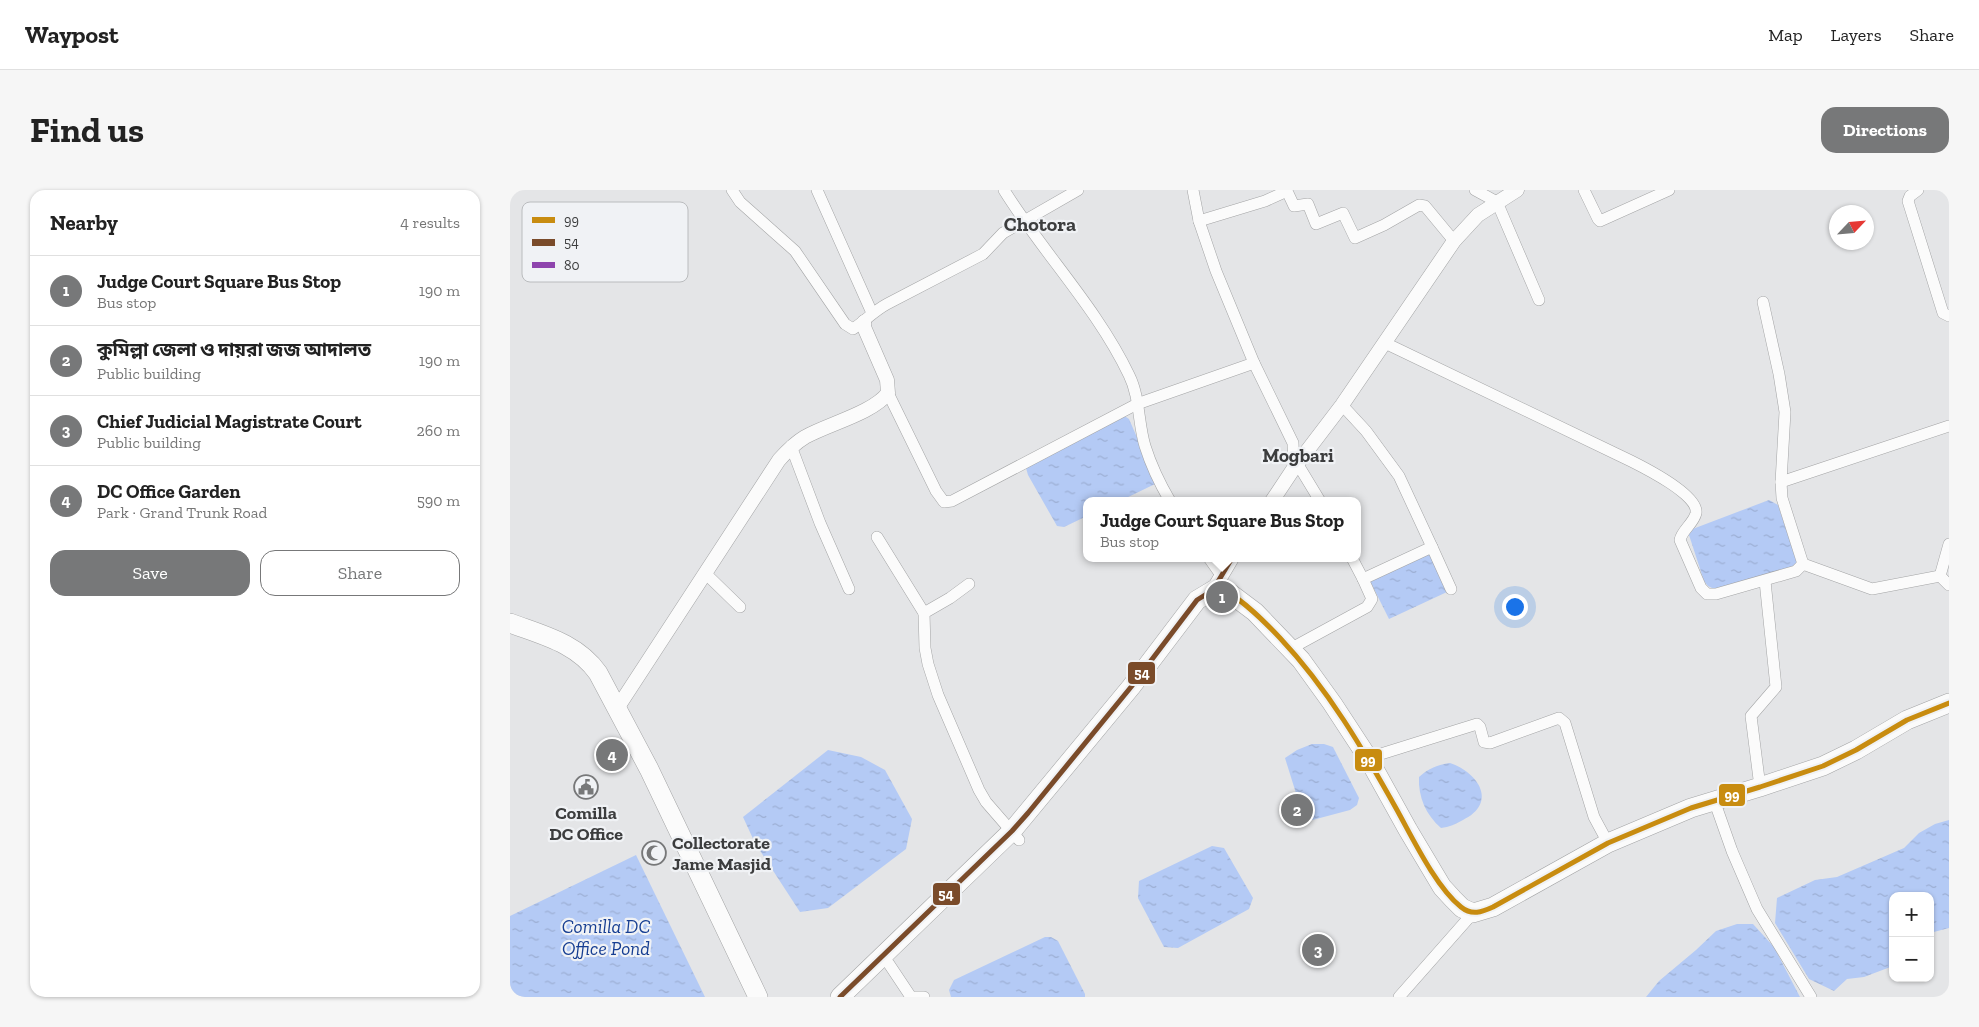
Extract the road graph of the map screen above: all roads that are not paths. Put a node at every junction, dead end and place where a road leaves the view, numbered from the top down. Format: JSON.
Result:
{"nodes":[{"id":1,"x":732,"y":190,"type":"edge"},
{"id":2,"x":817,"y":190,"type":"edge"},
{"id":3,"x":1004,"y":190,"type":"edge"},
{"id":4,"x":1078,"y":190,"type":"edge"},
{"id":5,"x":1193,"y":190,"type":"edge"},
{"id":6,"x":1476,"y":190,"type":"edge"},
{"id":7,"x":1517,"y":190,"type":"edge"},
{"id":8,"x":1584,"y":190,"type":"edge"},
{"id":9,"x":1669,"y":190,"type":"edge"},
{"id":10,"x":1918,"y":190,"type":"edge"},
{"id":11,"x":1497,"y":202,"type":"junction"},
{"id":12,"x":1023,"y":221,"type":"junction"},
{"id":13,"x":1199,"y":221,"type":"junction"},
{"id":14,"x":1454,"y":242,"type":"junction"},
{"id":15,"x":1540,"y":300,"type":"dead end"},
{"id":16,"x":1763,"y":302,"type":"dead end"},
{"id":17,"x":1949,"y":316,"type":"edge"},
{"id":18,"x":868,"y":317,"type":"junction"},
{"id":19,"x":850,"y":329,"type":"junction"},
{"id":20,"x":1385,"y":343,"type":"junction"},
{"id":21,"x":872,"y":346,"type":"junction"},
{"id":22,"x":1254,"y":363,"type":"junction"},
{"id":23,"x":888,"y":393,"type":"junction"},
{"id":24,"x":1137,"y":404,"type":"junction"},
{"id":25,"x":1342,"y":405,"type":"junction"},
{"id":26,"x":1949,"y":426,"type":"edge"},
{"id":27,"x":1293,"y":443,"type":"junction"},
{"id":28,"x":1314,"y":443,"type":"junction"},
{"id":29,"x":791,"y":446,"type":"junction"},
{"id":30,"x":1296,"y":466,"type":"junction"},
{"id":31,"x":1781,"y":482,"type":"junction"},
{"id":32,"x":1168,"y":497,"type":"edge"},
{"id":33,"x":1275,"y":497,"type":"edge"},
{"id":34,"x":1317,"y":497,"type":"edge"},
{"id":35,"x":877,"y":537,"type":"dead end"},
{"id":36,"x":1949,"y":544,"type":"edge"},
{"id":37,"x":1432,"y":547,"type":"junction"},
{"id":38,"x":1210,"y":562,"type":"edge"},
{"id":39,"x":1230,"y":562,"type":"edge"},
{"id":40,"x":1354,"y":562,"type":"edge"},
{"id":41,"x":1802,"y":564,"type":"junction"},
{"id":42,"x":705,"y":573,"type":"junction"},
{"id":43,"x":1940,"y":576,"type":"junction"},
{"id":44,"x":1363,"y":579,"type":"junction"},
{"id":45,"x":1765,"y":581,"type":"junction"},
{"id":46,"x":1217,"y":582,"type":"junction"},
{"id":47,"x":969,"y":584,"type":"dead end"},
{"id":48,"x":1949,"y":586,"type":"edge"},
{"id":49,"x":849,"y":589,"type":"dead end"},
{"id":50,"x":1451,"y":589,"type":"dead end"},
{"id":51,"x":740,"y":607,"type":"dead end"},
{"id":52,"x":924,"y":613,"type":"junction"},
{"id":53,"x":510,"y":623,"type":"edge"},
{"id":54,"x":1290,"y":649,"type":"junction"},
{"id":55,"x":1949,"y":703,"type":"edge"},
{"id":56,"x":618,"y":707,"type":"junction"},
{"id":57,"x":1368,"y":758,"type":"junction"},
{"id":58,"x":1760,"y":787,"type":"junction"},
{"id":59,"x":1714,"y":800,"type":"junction"},
{"id":60,"x":1016,"y":836,"type":"junction"},
{"id":61,"x":1608,"y":843,"type":"junction"},
{"id":62,"x":1473,"y":913,"type":"junction"},
{"id":63,"x":889,"y":964,"type":"junction"},
{"id":64,"x":758,"y":997,"type":"edge"},
{"id":65,"x":840,"y":997,"type":"edge"},
{"id":66,"x":853,"y":997,"type":"edge"},
{"id":67,"x":913,"y":997,"type":"edge"},
{"id":68,"x":924,"y":997,"type":"edge"},
{"id":69,"x":1398,"y":997,"type":"edge"},
{"id":70,"x":1811,"y":997,"type":"edge"}],
"edges":[{"from":1,"to":19,"type":"street"},
{"from":2,"to":18,"type":"street"},
{"from":3,"to":12,"type":"street"},
{"from":4,"to":12,"type":"street"},
{"from":5,"to":13,"type":"street"},
{"from":6,"to":11,"type":"street"},
{"from":7,"to":11,"type":"street"},
{"from":8,"to":9,"type":"street"},
{"from":10,"to":17,"type":"street"},
{"from":11,"to":14,"type":"street"},
{"from":11,"to":15,"type":"street"},
{"from":12,"to":18,"type":"street"},
{"from":12,"to":24,"type":"street"},
{"from":13,"to":14,"type":"street"},
{"from":13,"to":22,"type":"street"},
{"from":14,"to":20,"type":"street"},
{"from":16,"to":31,"type":"street"},
{"from":18,"to":19,"type":"street"},
{"from":18,"to":21,"type":"street"},
{"from":19,"to":21,"type":"street"},
{"from":20,"to":25,"type":"street"},
{"from":20,"to":45,"type":"street"},
{"from":21,"to":23,"type":"street"},
{"from":22,"to":24,"type":"street"},
{"from":22,"to":27,"type":"street"},
{"from":23,"to":24,"type":"street"},
{"from":23,"to":29,"type":"street"},
{"from":24,"to":32,"type":"street"},
{"from":25,"to":28,"type":"street"},
{"from":25,"to":37,"type":"street"},
{"from":26,"to":31,"type":"street"},
{"from":27,"to":28,"type":"street"},
{"from":27,"to":30,"type":"street"},
{"from":28,"to":30,"type":"street"},
{"from":29,"to":42,"type":"street"},
{"from":29,"to":49,"type":"street"},
{"from":30,"to":33,"type":"street"},
{"from":30,"to":34,"type":"street"},
{"from":31,"to":41,"type":"street"},
{"from":35,"to":52,"type":"street"},
{"from":36,"to":43,"type":"street"},
{"from":37,"to":44,"type":"street"},
{"from":37,"to":50,"type":"street"},
{"from":38,"to":46,"type":"street"},
{"from":39,"to":46,"type":"street"},
{"from":40,"to":44,"type":"street"},
{"from":41,"to":43,"type":"street"},
{"from":41,"to":45,"type":"street"},
{"from":42,"to":51,"type":"street"},
{"from":42,"to":56,"type":"street"},
{"from":43,"to":48,"type":"street"},
{"from":44,"to":54,"type":"street"},
{"from":45,"to":58,"type":"street"},
{"from":46,"to":54,"type":"highway"},
{"from":46,"to":60,"type":"highway"},
{"from":47,"to":52,"type":"street"},
{"from":52,"to":60,"type":"street"},
{"from":53,"to":56,"type":"highway"},
{"from":54,"to":57,"type":"highway"},
{"from":55,"to":58,"type":"highway"},
{"from":56,"to":64,"type":"highway"},
{"from":57,"to":61,"type":"street"},
{"from":57,"to":62,"type":"highway"},
{"from":58,"to":59,"type":"highway"},
{"from":59,"to":61,"type":"highway"},
{"from":59,"to":70,"type":"street"},
{"from":60,"to":63,"type":"highway"},
{"from":60,"to":65,"type":"highway"},
{"from":61,"to":62,"type":"highway"},
{"from":62,"to":69,"type":"street"},
{"from":63,"to":66,"type":"highway"},
{"from":63,"to":67,"type":"street"},
{"from":67,"to":68,"type":"street"}]}
